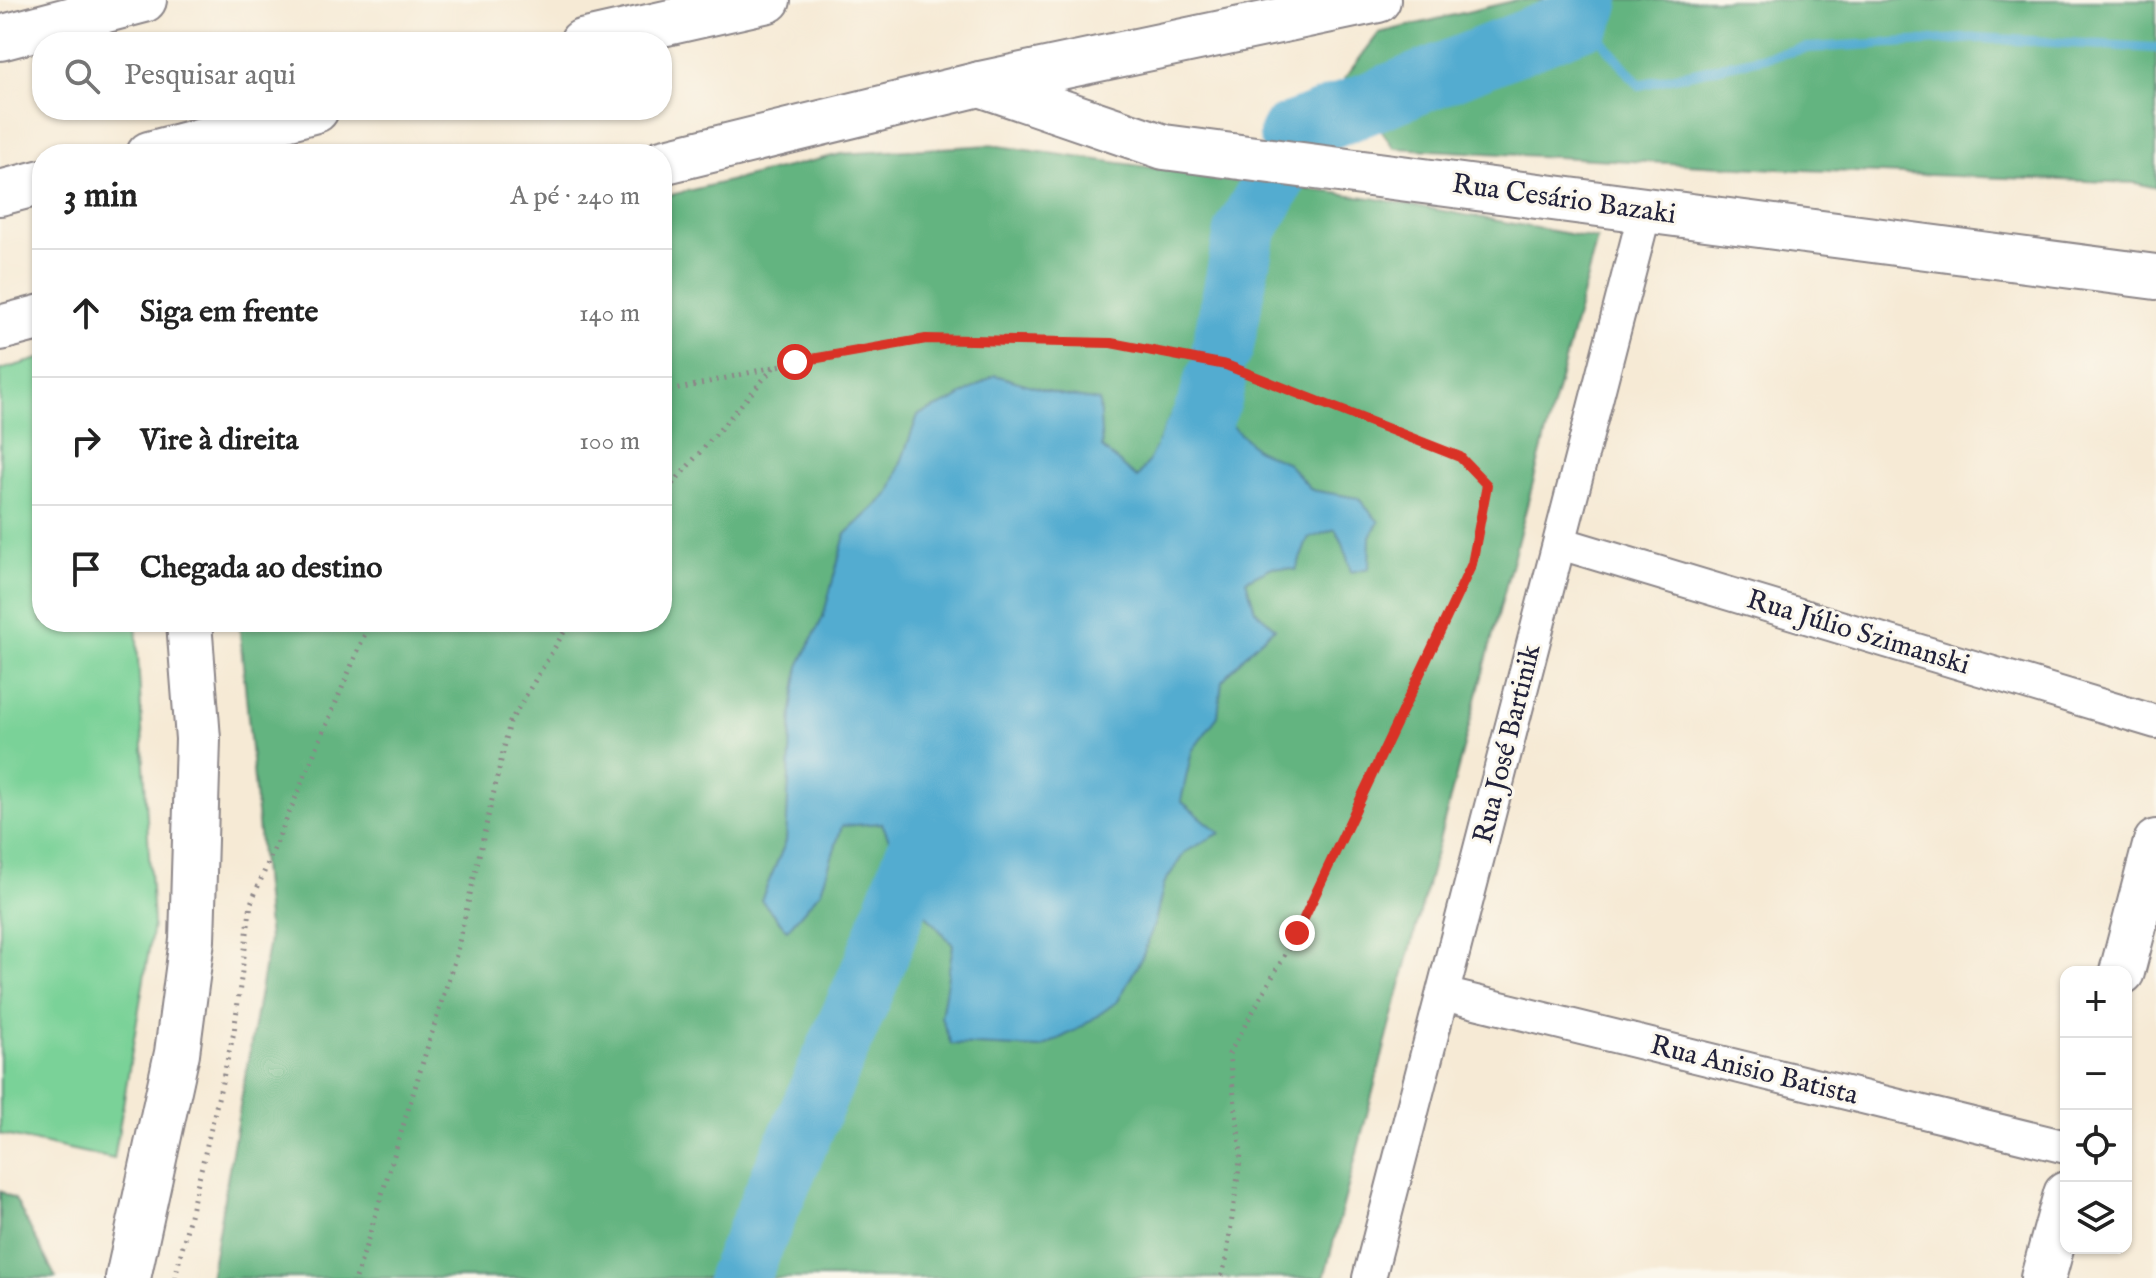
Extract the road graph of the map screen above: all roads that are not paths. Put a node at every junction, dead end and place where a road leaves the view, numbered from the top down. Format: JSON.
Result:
{"nodes":[{"id":1,"x":768,"y":0,"type":"edge"},
{"id":2,"x":1378,"y":0,"type":"edge"},
{"id":3,"x":117,"y":3,"type":"edge"},
{"id":4,"x":626,"y":32,"type":"edge"},
{"id":5,"x":0,"y":38,"type":"edge"},
{"id":6,"x":980,"y":84,"type":"junction"},
{"id":7,"x":278,"y":120,"type":"edge"},
{"id":8,"x":187,"y":144,"type":"edge"},
{"id":9,"x":672,"y":160,"type":"edge"},
{"id":10,"x":32,"y":185,"type":"edge"},
{"id":11,"x":0,"y":193,"type":"edge"},
{"id":12,"x":1645,"y":211,"type":"junction"},
{"id":13,"x":2156,"y":277,"type":"edge"},
{"id":14,"x":32,"y":320,"type":"edge"},
{"id":15,"x":0,"y":328,"type":"edge"},
{"id":16,"x":1560,"y":543,"type":"junction"},
{"id":17,"x":190,"y":632,"type":"edge"},
{"id":18,"x":2156,"y":722,"type":"edge"},
{"id":19,"x":2156,"y":842,"type":"edge"},
{"id":20,"x":2124,"y":966,"type":"edge"},
{"id":21,"x":2132,"y":978,"type":"edge"},
{"id":22,"x":2156,"y":984,"type":"edge"},
{"id":23,"x":1443,"y":994,"type":"junction"},
{"id":24,"x":2060,"y":1146,"type":"edge"},
{"id":25,"x":2060,"y":1216,"type":"edge"},
{"id":26,"x":128,"y":1278,"type":"edge"},
{"id":27,"x":1369,"y":1278,"type":"edge"},
{"id":28,"x":2043,"y":1278,"type":"edge"}],
"edges":[{"from":1,"to":4,"type":"main road"},
{"from":2,"to":6,"type":"main road"},
{"from":3,"to":5,"type":"main road"},
{"from":6,"to":9,"type":"main road"},
{"from":6,"to":12,"type":"main road","name":"Rua Cesário Bazaki"},
{"from":7,"to":8,"type":"main road"},
{"from":10,"to":11,"type":"main road"},
{"from":12,"to":13,"type":"main road","name":"Rua Cesário Bazaki"},
{"from":12,"to":16,"type":"street","name":"Rua José Bartinik"},
{"from":14,"to":15,"type":"main road"},
{"from":16,"to":18,"type":"street","name":"Rua Júlio Szimanski"},
{"from":16,"to":23,"type":"street","name":"Rua José Bartinik"},
{"from":17,"to":26,"type":"main road"},
{"from":19,"to":20,"type":"main road"},
{"from":21,"to":22,"type":"main road"},
{"from":23,"to":24,"type":"street","name":"Rua Anisio Batista"},
{"from":23,"to":27,"type":"street","name":"Rua José Bartinik"},
{"from":25,"to":28,"type":"main road"}]}
